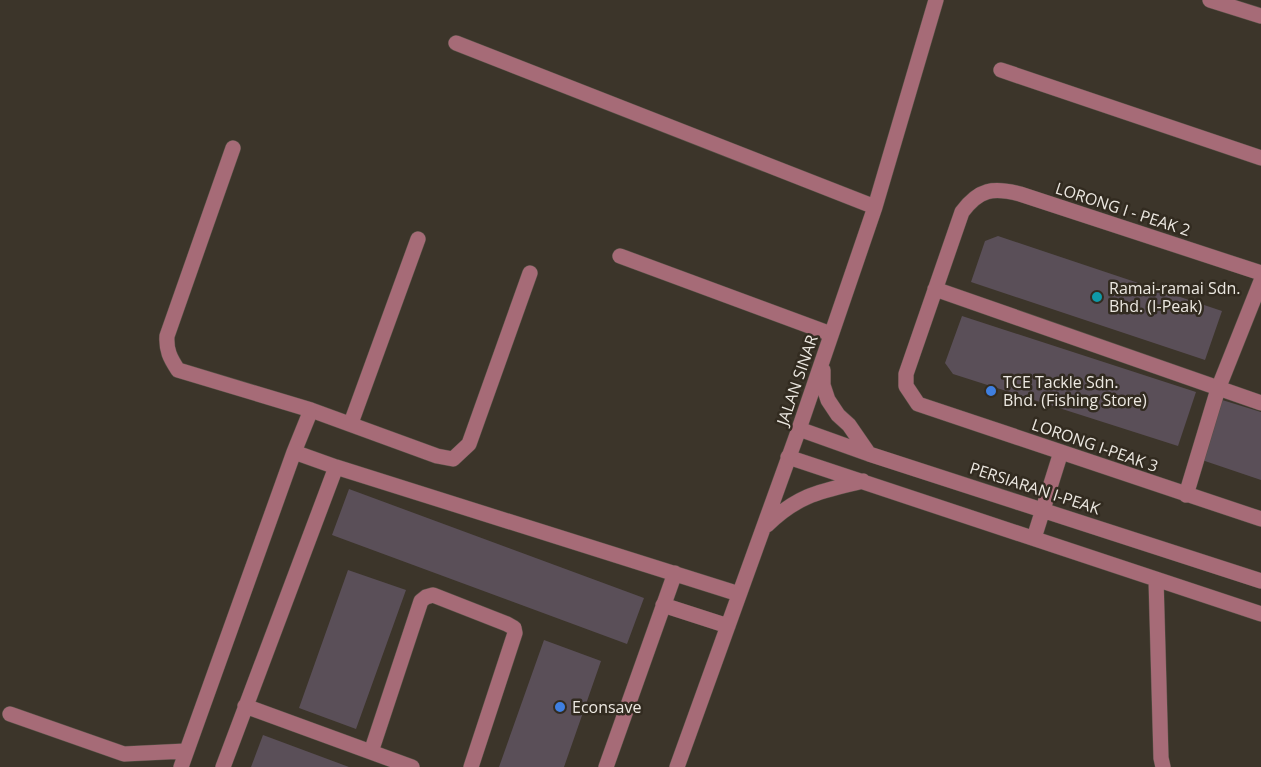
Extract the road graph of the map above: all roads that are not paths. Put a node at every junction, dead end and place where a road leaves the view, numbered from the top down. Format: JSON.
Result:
{"nodes":[{"id":1,"x":936,"y":0,"type":"edge"},
{"id":2,"x":1210,"y":0,"type":"edge"},
{"id":3,"x":1261,"y":16,"type":"edge"},
{"id":4,"x":456,"y":43,"type":"dead end"},
{"id":5,"x":1001,"y":70,"type":"dead end"},
{"id":6,"x":233,"y":148,"type":"dead end"},
{"id":7,"x":1261,"y":158,"type":"edge"},
{"id":8,"x":875,"y":207,"type":"junction"},
{"id":9,"x":418,"y":239,"type":"dead end"},
{"id":10,"x":620,"y":256,"type":"dead end"},
{"id":11,"x":530,"y":273,"type":"dead end"},
{"id":12,"x":1261,"y":273,"type":"edge"},
{"id":13,"x":1261,"y":281,"type":"edge"},
{"id":14,"x":935,"y":289,"type":"junction"},
{"id":15,"x":831,"y":334,"type":"junction"},
{"id":16,"x":823,"y":358,"type":"junction"},
{"id":17,"x":1218,"y":389,"type":"junction"},
{"id":18,"x":1261,"y":403,"type":"edge"},
{"id":19,"x":311,"y":410,"type":"junction"},
{"id":20,"x":351,"y":423,"type":"junction"},
{"id":21,"x":799,"y":429,"type":"junction"},
{"id":22,"x":294,"y":452,"type":"junction"},
{"id":23,"x":1061,"y":452,"type":"junction"},
{"id":24,"x":869,"y":454,"type":"junction"},
{"id":25,"x":788,"y":457,"type":"junction"},
{"id":26,"x":336,"y":467,"type":"junction"},
{"id":27,"x":863,"y":481,"type":"junction"},
{"id":28,"x":1186,"y":495,"type":"junction"},
{"id":29,"x":1043,"y":510,"type":"junction"},
{"id":30,"x":1261,"y":519,"type":"edge"},
{"id":31,"x":764,"y":529,"type":"junction"},
{"id":32,"x":1034,"y":538,"type":"junction"},
{"id":33,"x":675,"y":573,"type":"junction"},
{"id":34,"x":1156,"y":579,"type":"junction"},
{"id":35,"x":1261,"y":581,"type":"edge"},
{"id":36,"x":739,"y":594,"type":"junction"},
{"id":37,"x":663,"y":605,"type":"junction"},
{"id":38,"x":1261,"y":614,"type":"edge"},
{"id":39,"x":728,"y":627,"type":"junction"},
{"id":40,"x":245,"y":706,"type":"junction"},
{"id":41,"x":10,"y":714,"type":"dead end"},
{"id":42,"x":186,"y":751,"type":"junction"},
{"id":43,"x":371,"y":752,"type":"junction"},
{"id":44,"x":181,"y":767,"type":"edge"},
{"id":45,"x":224,"y":767,"type":"edge"},
{"id":46,"x":412,"y":767,"type":"edge"},
{"id":47,"x":471,"y":767,"type":"edge"},
{"id":48,"x":606,"y":767,"type":"edge"},
{"id":49,"x":677,"y":767,"type":"edge"},
{"id":50,"x":1163,"y":767,"type":"edge"}],
"edges":[{"from":1,"to":8,"type":"street","name":"JALAN SINAR"},
{"from":2,"to":3,"type":"street"},
{"from":4,"to":8,"type":"street"},
{"from":5,"to":7,"type":"street"},
{"from":6,"to":19,"type":"street"},
{"from":8,"to":15,"type":"street","name":"JALAN SINAR"},
{"from":9,"to":20,"type":"street"},
{"from":10,"to":15,"type":"street"},
{"from":11,"to":20,"type":"street"},
{"from":12,"to":14,"type":"street","name":"LORONG I - PEAK 2"},
{"from":13,"to":17,"type":"street"},
{"from":14,"to":17,"type":"street"},
{"from":14,"to":23,"type":"street","name":"LORONG I-PEAK 3"},
{"from":15,"to":16,"type":"street","name":"JALAN SINAR"},
{"from":16,"to":21,"type":"street","name":"JALAN SINAR"},
{"from":16,"to":24,"type":"street"},
{"from":17,"to":18,"type":"street"},
{"from":17,"to":28,"type":"street"},
{"from":19,"to":20,"type":"street"},
{"from":19,"to":22,"type":"street"},
{"from":21,"to":24,"type":"street","name":"PERSIARAN I-PEAK"},
{"from":21,"to":25,"type":"street","name":"JALAN SINAR"},
{"from":22,"to":26,"type":"street"},
{"from":22,"to":42,"type":"street"},
{"from":23,"to":28,"type":"street","name":"LORONG I-PEAK 3"},
{"from":23,"to":29,"type":"street"},
{"from":24,"to":29,"type":"street","name":"PERSIARAN I-PEAK"},
{"from":25,"to":27,"type":"street"},
{"from":25,"to":31,"type":"street","name":"JALAN SINAR"},
{"from":26,"to":33,"type":"street"},
{"from":26,"to":40,"type":"street"},
{"from":27,"to":31,"type":"street"},
{"from":27,"to":32,"type":"street"},
{"from":28,"to":30,"type":"street","name":"LORONG I-PEAK 3"},
{"from":29,"to":32,"type":"street"},
{"from":29,"to":35,"type":"street","name":"PERSIARAN I-PEAK"},
{"from":31,"to":36,"type":"street","name":"JALAN SINAR"},
{"from":32,"to":34,"type":"street"},
{"from":33,"to":36,"type":"street"},
{"from":33,"to":37,"type":"street"},
{"from":34,"to":38,"type":"street"},
{"from":34,"to":50,"type":"street"},
{"from":36,"to":39,"type":"street","name":"JALAN SINAR"},
{"from":37,"to":39,"type":"street"},
{"from":37,"to":48,"type":"street"},
{"from":39,"to":49,"type":"street","name":"JALAN SINAR"},
{"from":40,"to":43,"type":"street"},
{"from":40,"to":45,"type":"street"},
{"from":41,"to":42,"type":"street"},
{"from":42,"to":44,"type":"street"},
{"from":43,"to":46,"type":"street"},
{"from":43,"to":47,"type":"street"}]}
